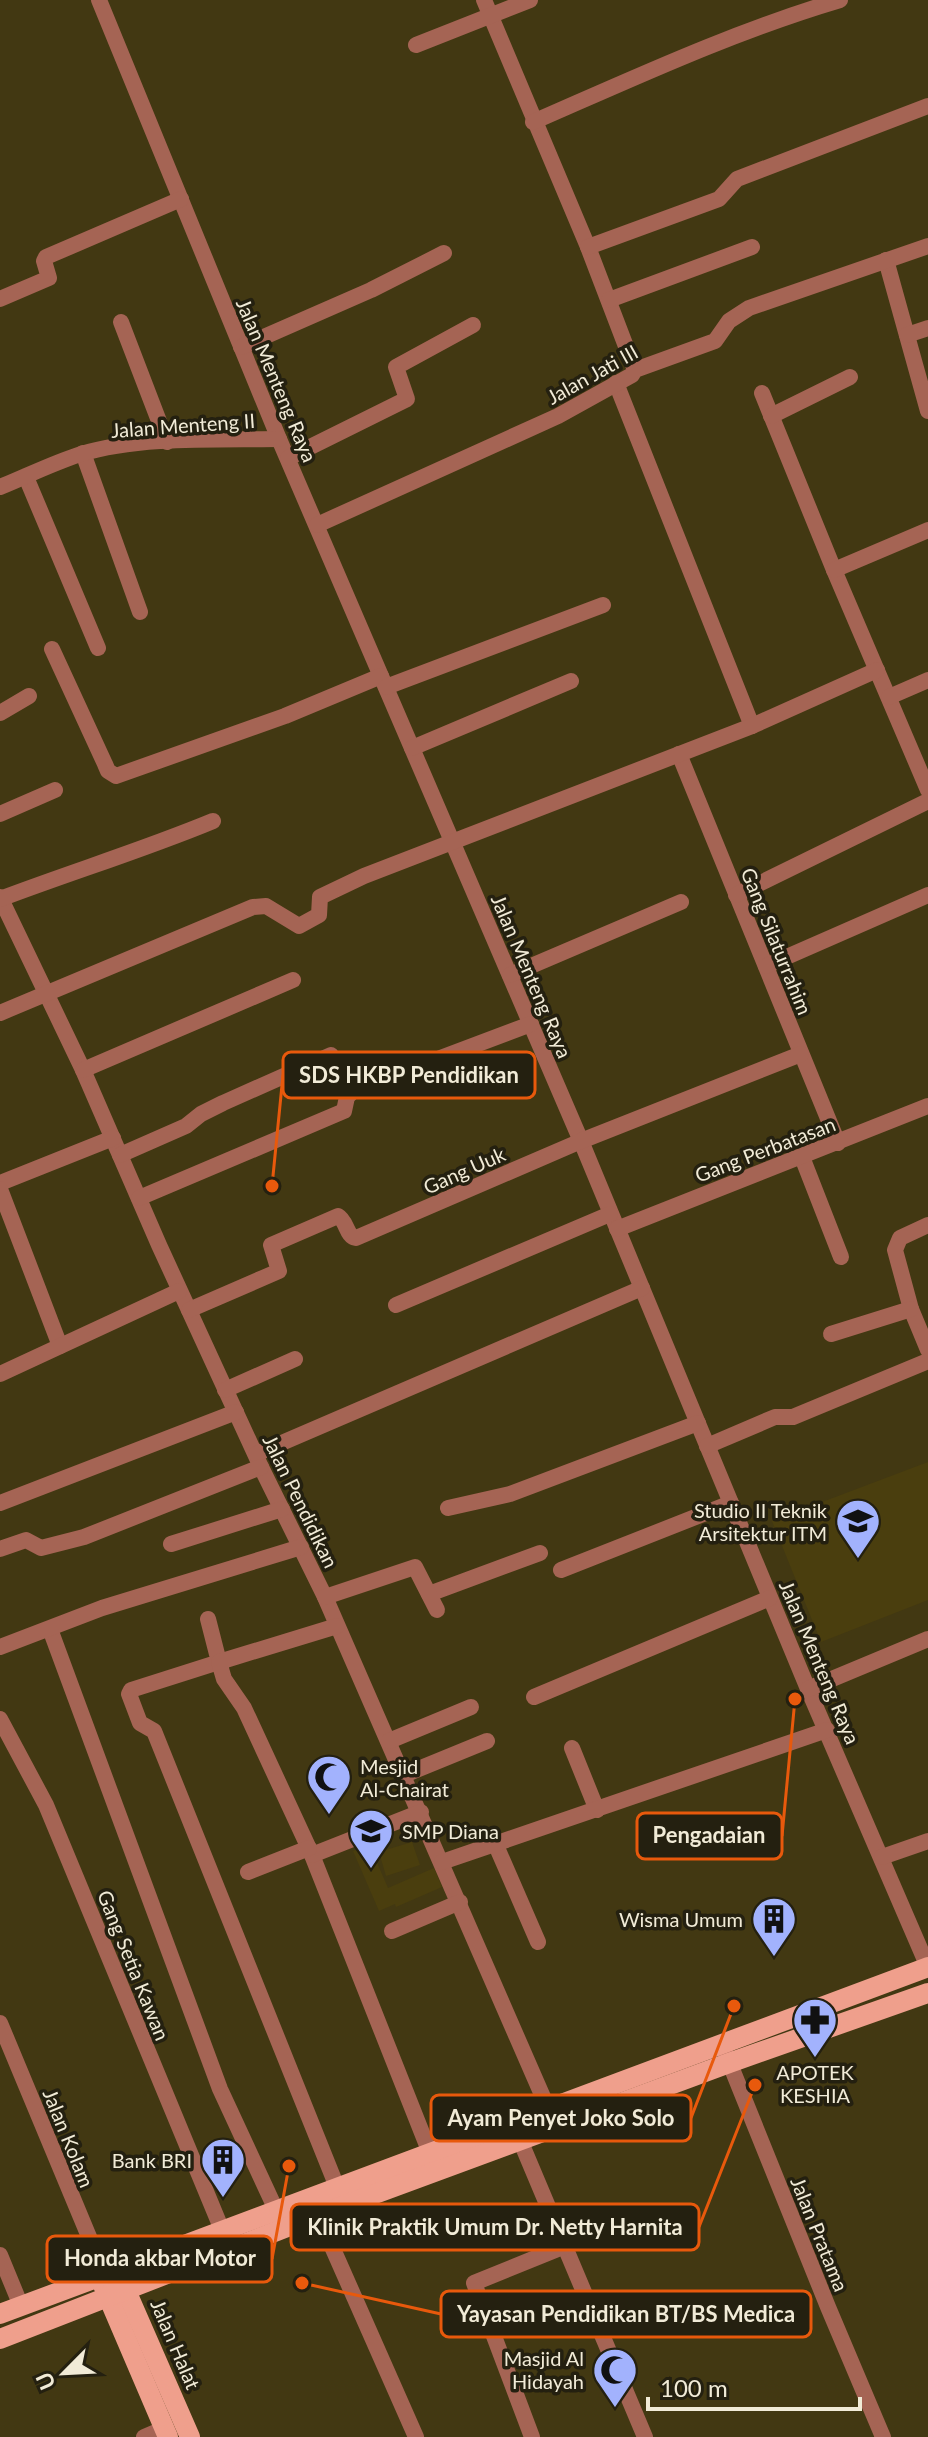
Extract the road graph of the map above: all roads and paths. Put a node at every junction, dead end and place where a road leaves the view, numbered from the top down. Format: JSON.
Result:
{"nodes":[{"id":1,"x":99,"y":0,"type":"edge"},
{"id":2,"x":530,"y":0,"type":"edge"},
{"id":3,"x":840,"y":0,"type":"edge"},
{"id":4,"x":488,"y":8,"type":"edge"},
{"id":5,"x":416,"y":45,"type":"dead end"},
{"id":6,"x":928,"y":106,"type":"edge"},
{"id":7,"x":533,"y":122,"type":"junction"},
{"id":8,"x":181,"y":199,"type":"junction"},
{"id":9,"x":928,"y":246,"type":"edge"},
{"id":10,"x":588,"y":247,"type":"junction"},
{"id":11,"x":752,"y":247,"type":"dead end"},
{"id":12,"x":444,"y":253,"type":"dead end"},
{"id":13,"x":886,"y":260,"type":"junction"},
{"id":14,"x":0,"y":299,"type":"edge"},
{"id":15,"x":609,"y":300,"type":"junction"},
{"id":16,"x":121,"y":322,"type":"dead end"},
{"id":17,"x":473,"y":325,"type":"dead end"},
{"id":18,"x":928,"y":328,"type":"edge"},
{"id":19,"x":907,"y":335,"type":"junction"},
{"id":20,"x":241,"y":347,"type":"junction"},
{"id":21,"x":635,"y":370,"type":"junction"},
{"id":22,"x":850,"y":377,"type":"dead end"},
{"id":23,"x":616,"y":383,"type":"junction"},
{"id":24,"x":762,"y":393,"type":"dead end"},
{"id":25,"x":928,"y":411,"type":"edge"},
{"id":26,"x":771,"y":416,"type":"junction"},
{"id":27,"x":279,"y":439,"type":"junction"},
{"id":28,"x":167,"y":442,"type":"junction"},
{"id":29,"x":83,"y":453,"type":"junction"},
{"id":30,"x":288,"y":458,"type":"junction"},
{"id":31,"x":26,"y":477,"type":"junction"},
{"id":32,"x":0,"y":487,"type":"edge"},
{"id":33,"x":317,"y":525,"type":"junction"},
{"id":34,"x":928,"y":530,"type":"edge"},
{"id":35,"x":834,"y":570,"type":"junction"},
{"id":36,"x":603,"y":605,"type":"dead end"},
{"id":37,"x":140,"y":612,"type":"dead end"},
{"id":38,"x":98,"y":648,"type":"dead end"},
{"id":39,"x":52,"y":649,"type":"dead end"},
{"id":40,"x":877,"y":670,"type":"junction"},
{"id":41,"x":928,"y":680,"type":"edge"},
{"id":42,"x":384,"y":681,"type":"junction"},
{"id":43,"x":571,"y":681,"type":"dead end"},
{"id":44,"x":29,"y":696,"type":"dead end"},
{"id":45,"x":889,"y":697,"type":"junction"},
{"id":46,"x":0,"y":713,"type":"edge"},
{"id":47,"x":752,"y":726,"type":"junction"},
{"id":48,"x":412,"y":748,"type":"junction"},
{"id":49,"x":679,"y":754,"type":"junction"},
{"id":50,"x":55,"y":790,"type":"dead end"},
{"id":51,"x":928,"y":790,"type":"edge"},
{"id":52,"x":928,"y":801,"type":"edge"},
{"id":53,"x":0,"y":814,"type":"edge"},
{"id":54,"x":213,"y":821,"type":"dead end"},
{"id":55,"x":452,"y":841,"type":"junction"},
{"id":56,"x":736,"y":895,"type":"junction"},
{"id":57,"x":928,"y":895,"type":"edge"},
{"id":58,"x":0,"y":898,"type":"edge"},
{"id":59,"x":681,"y":902,"type":"dead end"},
{"id":60,"x":7,"y":931,"type":"edge"},
{"id":61,"x":766,"y":966,"type":"junction"},
{"id":62,"x":510,"y":975,"type":"junction"},
{"id":63,"x":293,"y":980,"type":"dead end"},
{"id":64,"x":48,"y":993,"type":"junction"},
{"id":65,"x":0,"y":1013,"type":"edge"},
{"id":66,"x":531,"y":1024,"type":"junction"},
{"id":67,"x":801,"y":1054,"type":"junction"},
{"id":68,"x":331,"y":1055,"type":"dead end"},
{"id":69,"x":83,"y":1070,"type":"junction"},
{"id":70,"x":928,"y":1106,"type":"edge"},
{"id":71,"x":113,"y":1138,"type":"junction"},
{"id":72,"x":581,"y":1141,"type":"junction"},
{"id":73,"x":838,"y":1143,"type":"junction"},
{"id":74,"x":120,"y":1155,"type":"junction"},
{"id":75,"x":802,"y":1157,"type":"junction"},
{"id":76,"x":0,"y":1183,"type":"edge"},
{"id":77,"x":0,"y":1189,"type":"edge"},
{"id":78,"x":139,"y":1198,"type":"junction"},
{"id":79,"x":613,"y":1222,"type":"junction"},
{"id":80,"x":928,"y":1225,"type":"edge"},
{"id":81,"x":841,"y":1257,"type":"dead end"},
{"id":82,"x":642,"y":1288,"type":"junction"},
{"id":83,"x":179,"y":1291,"type":"junction"},
{"id":84,"x":396,"y":1305,"type":"dead end"},
{"id":85,"x":911,"y":1309,"type":"junction"},
{"id":86,"x":189,"y":1310,"type":"junction"},
{"id":87,"x":831,"y":1334,"type":"dead end"},
{"id":88,"x":60,"y":1346,"type":"junction"},
{"id":89,"x":928,"y":1350,"type":"edge"},
{"id":90,"x":295,"y":1359,"type":"dead end"},
{"id":91,"x":928,"y":1361,"type":"edge"},
{"id":92,"x":0,"y":1374,"type":"edge"},
{"id":93,"x":225,"y":1390,"type":"junction"},
{"id":94,"x":236,"y":1412,"type":"junction"},
{"id":95,"x":698,"y":1423,"type":"junction"},
{"id":96,"x":707,"y":1446,"type":"junction"},
{"id":97,"x":258,"y":1460,"type":"junction"},
{"id":98,"x":0,"y":1503,"type":"edge"},
{"id":99,"x":731,"y":1503,"type":"junction"},
{"id":100,"x":448,"y":1508,"type":"dead end"},
{"id":101,"x":282,"y":1509,"type":"junction"},
{"id":102,"x":171,"y":1544,"type":"dead end"},
{"id":103,"x":301,"y":1547,"type":"junction"},
{"id":104,"x":0,"y":1549,"type":"edge"},
{"id":105,"x":540,"y":1553,"type":"dead end"},
{"id":106,"x":561,"y":1570,"type":"dead end"},
{"id":107,"x":429,"y":1594,"type":"junction"},
{"id":108,"x":325,"y":1597,"type":"junction"},
{"id":109,"x":770,"y":1598,"type":"junction"},
{"id":110,"x":437,"y":1610,"type":"dead end"},
{"id":111,"x":208,"y":1619,"type":"dead end"},
{"id":112,"x":337,"y":1626,"type":"junction"},
{"id":113,"x":50,"y":1629,"type":"junction"},
{"id":114,"x":928,"y":1639,"type":"edge"},
{"id":115,"x":0,"y":1647,"type":"edge"},
{"id":116,"x":219,"y":1662,"type":"junction"},
{"id":117,"x":808,"y":1689,"type":"junction"},
{"id":118,"x":534,"y":1697,"type":"dead end"},
{"id":119,"x":471,"y":1707,"type":"dead end"},
{"id":120,"x":0,"y":1719,"type":"edge"},
{"id":121,"x":827,"y":1730,"type":"junction"},
{"id":122,"x":389,"y":1741,"type":"junction"},
{"id":123,"x":487,"y":1741,"type":"dead end"},
{"id":124,"x":572,"y":1748,"type":"dead end"},
{"id":125,"x":404,"y":1775,"type":"junction"},
{"id":126,"x":597,"y":1810,"type":"junction"},
{"id":127,"x":421,"y":1812,"type":"junction"},
{"id":128,"x":928,"y":1841,"type":"edge"},
{"id":129,"x":495,"y":1843,"type":"junction"},
{"id":130,"x":310,"y":1852,"type":"junction"},
{"id":131,"x":882,"y":1857,"type":"junction"},
{"id":132,"x":442,"y":1862,"type":"junction"},
{"id":133,"x":248,"y":1872,"type":"dead end"},
{"id":134,"x":460,"y":1902,"type":"junction"},
{"id":135,"x":392,"y":1931,"type":"dead end"},
{"id":136,"x":538,"y":1942,"type":"dead end"},
{"id":137,"x":928,"y":1967,"type":"edge"},
{"id":138,"x":928,"y":1993,"type":"edge"},
{"id":139,"x":0,"y":2023,"type":"edge"},
{"id":140,"x":726,"y":2054,"type":"junction"},
{"id":141,"x":552,"y":2118,"type":"junction"},
{"id":142,"x":520,"y":2140,"type":"junction"},
{"id":143,"x":430,"y":2153,"type":"junction"},
{"id":144,"x":337,"y":2187,"type":"junction"},
{"id":145,"x":276,"y":2210,"type":"junction"},
{"id":146,"x":318,"y":2215,"type":"junction"},
{"id":147,"x":222,"y":2230,"type":"junction"},
{"id":148,"x":565,"y":2246,"type":"junction"},
{"id":149,"x":0,"y":2255,"type":"edge"},
{"id":150,"x":107,"y":2272,"type":"junction"},
{"id":151,"x":118,"y":2294,"type":"junction"},
{"id":152,"x":21,"y":2306,"type":"junction"},
{"id":153,"x":0,"y":2314,"type":"edge"},
{"id":154,"x":0,"y":2339,"type":"edge"},
{"id":155,"x":167,"y":2433,"type":"edge"},
{"id":156,"x":144,"y":2437,"type":"edge"},
{"id":157,"x":190,"y":2437,"type":"edge"},
{"id":158,"x":416,"y":2437,"type":"edge"},
{"id":159,"x":532,"y":2437,"type":"edge"},
{"id":160,"x":645,"y":2437,"type":"edge"},
{"id":161,"x":883,"y":2437,"type":"edge"}],
"edges":[{"from":1,"to":8,"type":"street","name":"Jalan Menteng Raya"},
{"from":2,"to":4,"type":"street"},
{"from":3,"to":7,"type":"street"},
{"from":4,"to":5,"type":"street"},
{"from":4,"to":7,"type":"street"},
{"from":6,"to":10,"type":"street"},
{"from":7,"to":10,"type":"street"},
{"from":8,"to":14,"type":"street"},
{"from":8,"to":20,"type":"street","name":"Jalan Menteng Raya"},
{"from":9,"to":13,"type":"street","name":"Jalan Jati III"},
{"from":10,"to":15,"type":"street"},
{"from":11,"to":15,"type":"street"},
{"from":12,"to":20,"type":"street"},
{"from":13,"to":19,"type":"street"},
{"from":13,"to":21,"type":"street","name":"Jalan Jati III"},
{"from":15,"to":21,"type":"street"},
{"from":16,"to":28,"type":"street"},
{"from":17,"to":30,"type":"street"},
{"from":18,"to":19,"type":"street"},
{"from":19,"to":25,"type":"street"},
{"from":20,"to":27,"type":"street","name":"Jalan Menteng Raya"},
{"from":21,"to":23,"type":"street","name":"Jalan Jati III"},
{"from":22,"to":26,"type":"street"},
{"from":23,"to":33,"type":"street","name":"Jalan Jati III"},
{"from":23,"to":47,"type":"street"},
{"from":24,"to":26,"type":"street"},
{"from":26,"to":35,"type":"street"},
{"from":27,"to":28,"type":"street","name":"Jalan Menteng II"},
{"from":27,"to":30,"type":"street","name":"Jalan Menteng Raya"},
{"from":28,"to":29,"type":"street","name":"Jalan Menteng II"},
{"from":29,"to":31,"type":"street","name":"Jalan Menteng II"},
{"from":29,"to":37,"type":"street"},
{"from":30,"to":33,"type":"street","name":"Jalan Menteng Raya"},
{"from":31,"to":32,"type":"street","name":"Jalan Menteng II"},
{"from":31,"to":38,"type":"street"},
{"from":33,"to":42,"type":"street","name":"Jalan Menteng Raya"},
{"from":34,"to":35,"type":"street"},
{"from":35,"to":40,"type":"street"},
{"from":36,"to":42,"type":"street"},
{"from":39,"to":42,"type":"street"},
{"from":40,"to":45,"type":"street"},
{"from":40,"to":47,"type":"street"},
{"from":41,"to":45,"type":"street"},
{"from":42,"to":48,"type":"street","name":"Jalan Menteng Raya"},
{"from":43,"to":48,"type":"street"},
{"from":44,"to":46,"type":"street"},
{"from":45,"to":51,"type":"street"},
{"from":47,"to":49,"type":"street"},
{"from":48,"to":55,"type":"street","name":"Jalan Menteng Raya"},
{"from":49,"to":55,"type":"street"},
{"from":49,"to":56,"type":"street","name":"Gang Silaturrahim"},
{"from":50,"to":53,"type":"street"},
{"from":52,"to":56,"type":"street"},
{"from":54,"to":58,"type":"street"},
{"from":55,"to":62,"type":"street","name":"Jalan Menteng Raya"},
{"from":55,"to":64,"type":"street"},
{"from":56,"to":61,"type":"street","name":"Gang Silaturrahim"},
{"from":57,"to":61,"type":"street"},
{"from":58,"to":60,"type":"street","name":"Jalan Pendidikan"},
{"from":59,"to":62,"type":"street"},
{"from":60,"to":64,"type":"street","name":"Jalan Pendidikan"},
{"from":61,"to":67,"type":"street","name":"Gang Silaturrahim"},
{"from":62,"to":66,"type":"street","name":"Jalan Menteng Raya"},
{"from":63,"to":69,"type":"street"},
{"from":64,"to":65,"type":"street"},
{"from":64,"to":69,"type":"street","name":"Jalan Pendidikan"},
{"from":66,"to":72,"type":"street","name":"Jalan Menteng Raya"},
{"from":66,"to":78,"type":"street"},
{"from":67,"to":72,"type":"street","name":"Gang Uuk"},
{"from":67,"to":73,"type":"street","name":"Gang Silaturrahim"},
{"from":68,"to":74,"type":"street"},
{"from":69,"to":71,"type":"street","name":"Jalan Pendidikan"},
{"from":70,"to":73,"type":"street","name":"Gang Perbatasan"},
{"from":71,"to":74,"type":"street","name":"Jalan Pendidikan"},
{"from":71,"to":76,"type":"street"},
{"from":72,"to":79,"type":"street","name":"Jalan Menteng Raya"},
{"from":72,"to":86,"type":"street","name":"Gang Uuk"},
{"from":73,"to":75,"type":"street","name":"Gang Perbatasan"},
{"from":74,"to":78,"type":"street","name":"Jalan Pendidikan"},
{"from":75,"to":79,"type":"street","name":"Gang Perbatasan"},
{"from":75,"to":81,"type":"street"},
{"from":77,"to":88,"type":"street"},
{"from":78,"to":83,"type":"street","name":"Jalan Pendidikan"},
{"from":79,"to":82,"type":"street","name":"Jalan Menteng Raya"},
{"from":79,"to":84,"type":"street","name":"Gang Perbatasan"},
{"from":80,"to":85,"type":"street"},
{"from":82,"to":95,"type":"street","name":"Jalan Menteng Raya"},
{"from":82,"to":97,"type":"street"},
{"from":83,"to":86,"type":"street","name":"Jalan Pendidikan"},
{"from":83,"to":88,"type":"street"},
{"from":85,"to":87,"type":"street"},
{"from":85,"to":89,"type":"street"},
{"from":86,"to":93,"type":"street","name":"Jalan Pendidikan"},
{"from":88,"to":92,"type":"street"},
{"from":90,"to":93,"type":"street"},
{"from":91,"to":96,"type":"street"},
{"from":93,"to":94,"type":"street","name":"Jalan Pendidikan"},
{"from":94,"to":97,"type":"street","name":"Jalan Pendidikan"},
{"from":94,"to":98,"type":"street"},
{"from":95,"to":96,"type":"street","name":"Jalan Menteng Raya"},
{"from":95,"to":100,"type":"street"},
{"from":96,"to":99,"type":"street","name":"Jalan Menteng Raya"},
{"from":97,"to":101,"type":"street","name":"Jalan Pendidikan"},
{"from":97,"to":104,"type":"street"},
{"from":99,"to":106,"type":"street"},
{"from":99,"to":109,"type":"street","name":"Jalan Menteng Raya"},
{"from":101,"to":102,"type":"street"},
{"from":101,"to":103,"type":"street","name":"Jalan Pendidikan"},
{"from":103,"to":108,"type":"street","name":"Jalan Pendidikan"},
{"from":103,"to":113,"type":"street"},
{"from":105,"to":107,"type":"street"},
{"from":107,"to":108,"type":"street"},
{"from":107,"to":110,"type":"street"},
{"from":108,"to":112,"type":"street","name":"Jalan Pendidikan"},
{"from":109,"to":117,"type":"street","name":"Jalan Menteng Raya"},
{"from":109,"to":118,"type":"street"},
{"from":111,"to":116,"type":"street"},
{"from":112,"to":116,"type":"street"},
{"from":112,"to":122,"type":"street","name":"Jalan Pendidikan"},
{"from":113,"to":115,"type":"street"},
{"from":113,"to":145,"type":"street"},
{"from":114,"to":117,"type":"street"},
{"from":116,"to":130,"type":"street"},
{"from":116,"to":144,"type":"street"},
{"from":117,"to":121,"type":"street","name":"Jalan Menteng Raya"},
{"from":119,"to":122,"type":"street"},
{"from":120,"to":147,"type":"street","name":"Gang Setia Kawan"},
{"from":121,"to":126,"type":"street"},
{"from":121,"to":131,"type":"street","name":"Jalan Menteng Raya"},
{"from":122,"to":125,"type":"street","name":"Jalan Pendidikan"},
{"from":123,"to":125,"type":"street"},
{"from":124,"to":126,"type":"street"},
{"from":125,"to":127,"type":"street","name":"Jalan Pendidikan"},
{"from":126,"to":129,"type":"street"},
{"from":127,"to":130,"type":"street"},
{"from":127,"to":132,"type":"street","name":"Jalan Pendidikan"},
{"from":128,"to":131,"type":"street"},
{"from":129,"to":132,"type":"street"},
{"from":129,"to":136,"type":"street"},
{"from":130,"to":133,"type":"street"},
{"from":130,"to":143,"type":"street"},
{"from":131,"to":137,"type":"street","name":"Jalan Menteng Raya"},
{"from":132,"to":134,"type":"street","name":"Jalan Pendidikan"},
{"from":134,"to":135,"type":"street"},
{"from":134,"to":141,"type":"street","name":"Jalan Pendidikan"},
{"from":137,"to":140,"type":"main road"},
{"from":138,"to":140,"type":"main road"},
{"from":139,"to":150,"type":"street","name":"Jalan Kolam"},
{"from":140,"to":141,"type":"main road"},
{"from":140,"to":161,"type":"street","name":"Jalan Pratama"},
{"from":141,"to":142,"type":"main road"},
{"from":141,"to":143,"type":"main road"},
{"from":142,"to":146,"type":"main road"},
{"from":142,"to":148,"type":"street"},
{"from":143,"to":144,"type":"main road"},
{"from":144,"to":145,"type":"main road"},
{"from":145,"to":147,"type":"main road"},
{"from":146,"to":151,"type":"main road"},
{"from":146,"to":158,"type":"street"},
{"from":147,"to":150,"type":"main road"},
{"from":148,"to":159,"type":"street"},
{"from":148,"to":160,"type":"street"},
{"from":149,"to":152,"type":"street"},
{"from":150,"to":151,"type":"main road","name":"Jalan Halat"},
{"from":150,"to":152,"type":"main road"},
{"from":151,"to":154,"type":"main road"},
{"from":151,"to":155,"type":"main road","name":"Jalan Halat"},
{"from":151,"to":157,"type":"main road","name":"Jalan Halat"},
{"from":152,"to":153,"type":"main road"},
{"from":155,"to":156,"type":"street"}]}
